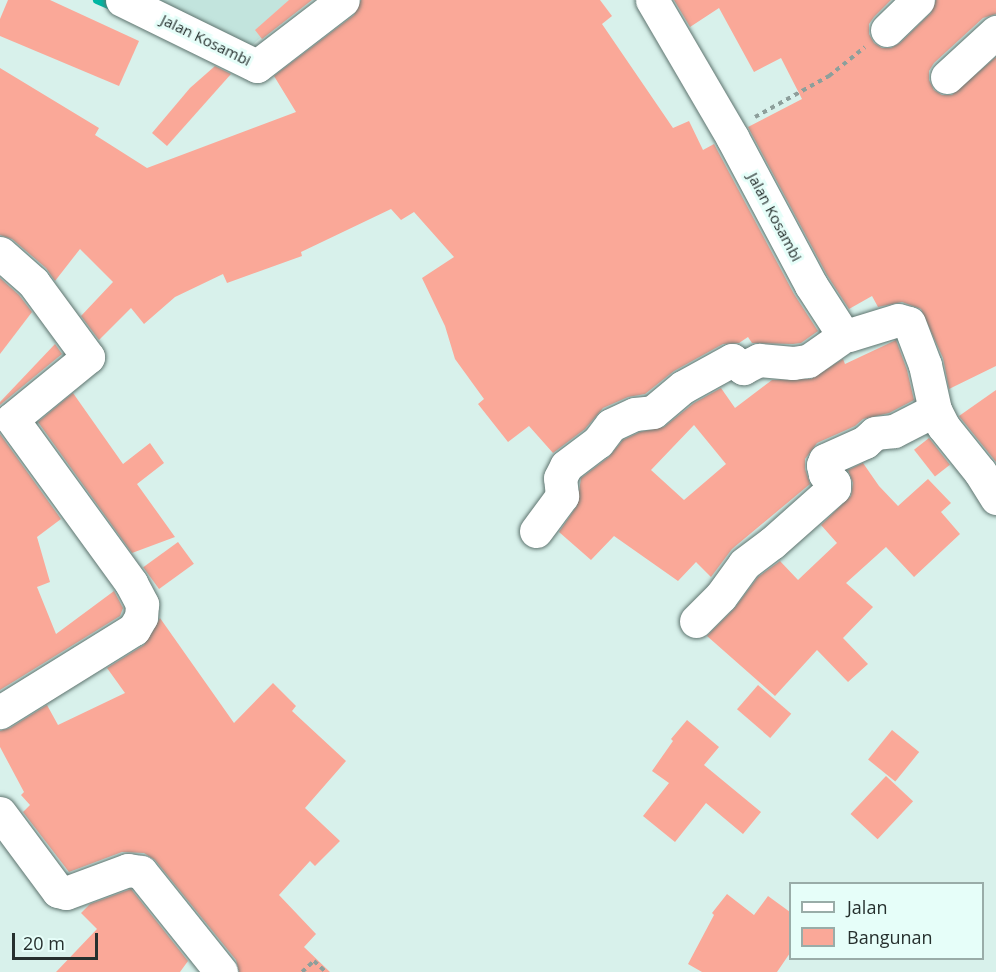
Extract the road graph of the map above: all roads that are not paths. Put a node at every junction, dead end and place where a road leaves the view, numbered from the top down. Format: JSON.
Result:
{"nodes":[{"id":1,"x":122,"y":0,"type":"edge"},
{"id":2,"x":343,"y":0,"type":"edge"},
{"id":3,"x":652,"y":0,"type":"edge"},
{"id":4,"x":918,"y":0,"type":"edge"},
{"id":5,"x":887,"y":30,"type":"road end"},
{"id":6,"x":996,"y":32,"type":"edge"},
{"id":7,"x":947,"y":77,"type":"dead end"},
{"id":8,"x":0,"y":253,"type":"edge"},
{"id":9,"x":845,"y":335,"type":"junction"},
{"id":10,"x":935,"y":410,"type":"junction"},
{"id":11,"x":996,"y":498,"type":"edge"},
{"id":12,"x":536,"y":531,"type":"dead end"},
{"id":13,"x":696,"y":621,"type":"dead end"},
{"id":14,"x":0,"y":712,"type":"edge"},
{"id":15,"x":0,"y":813,"type":"edge"},
{"id":16,"x":221,"y":972,"type":"edge"}],
"edges":[{"from":1,"to":2,"type":"street","name":"Jalan Kosambi"},
{"from":3,"to":9,"type":"street","name":"Jalan Kosambi"},
{"from":4,"to":5,"type":"street"},
{"from":6,"to":7,"type":"street"},
{"from":8,"to":14,"type":"street"},
{"from":9,"to":10,"type":"street"},
{"from":9,"to":12,"type":"street"},
{"from":10,"to":11,"type":"street"},
{"from":10,"to":13,"type":"street"},
{"from":15,"to":16,"type":"street"}]}
